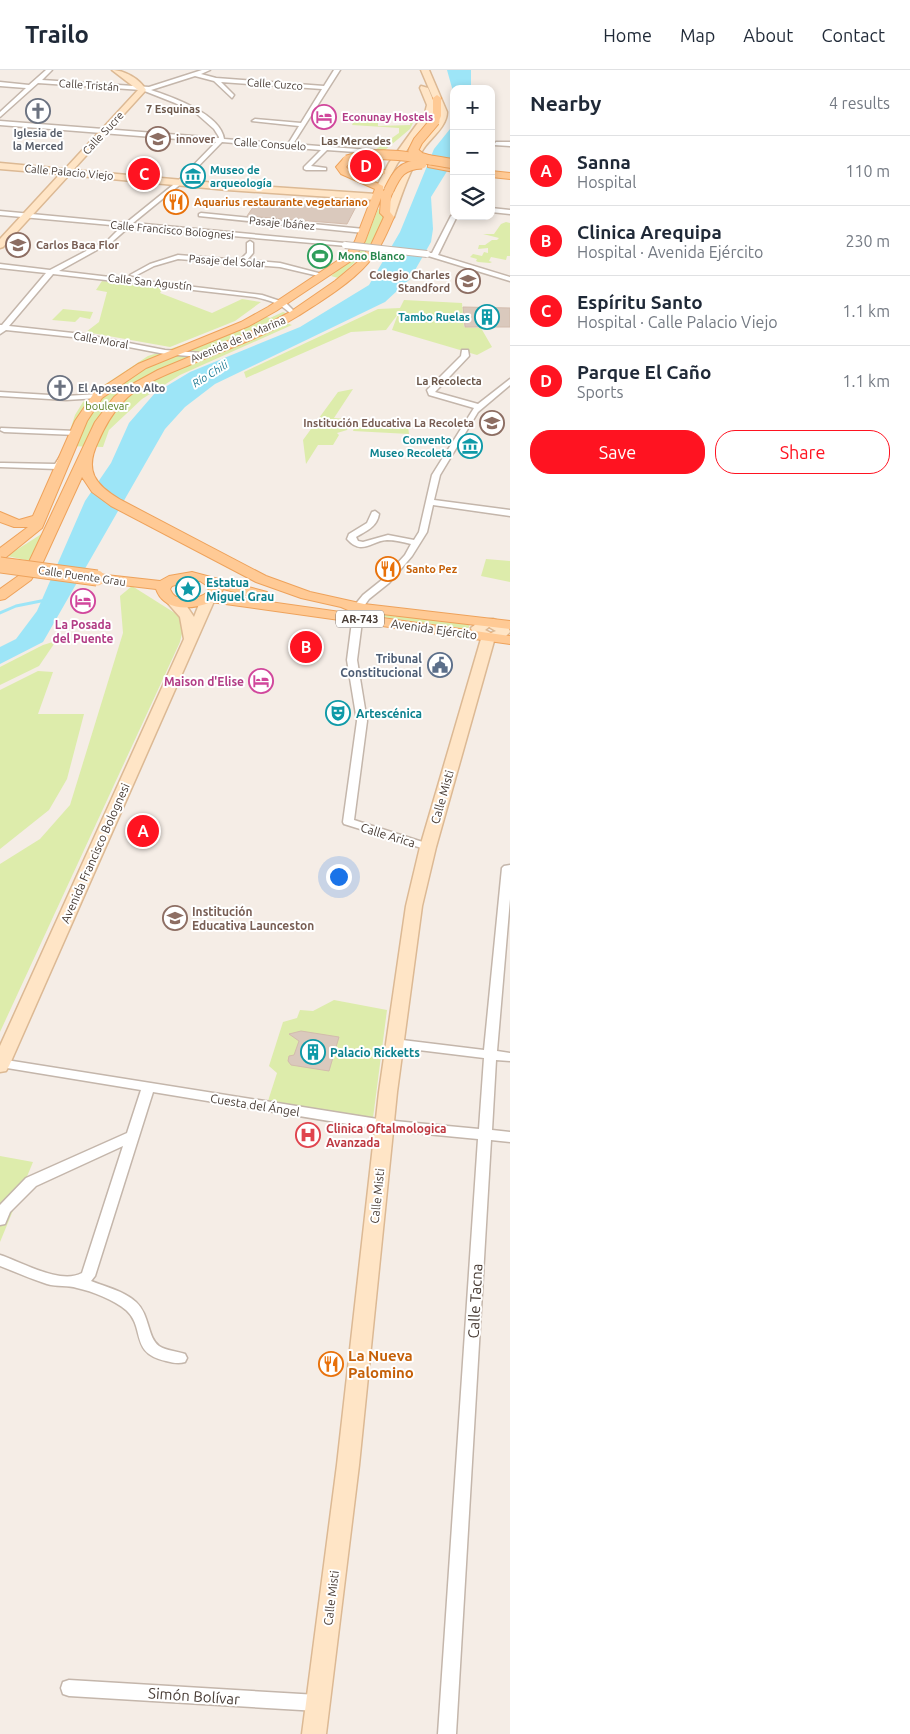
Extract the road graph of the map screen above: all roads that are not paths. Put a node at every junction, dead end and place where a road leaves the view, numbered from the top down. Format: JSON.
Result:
{"nodes":[{"id":1,"x":49,"y":70,"type":"edge"},
{"id":2,"x":116,"y":70,"type":"edge"},
{"id":3,"x":207,"y":70,"type":"edge"},
{"id":4,"x":337,"y":70,"type":"edge"},
{"id":5,"x":416,"y":70,"type":"edge"},
{"id":6,"x":424,"y":70,"type":"edge"},
{"id":7,"x":196,"y":74,"type":"junction"},
{"id":8,"x":216,"y":80,"type":"junction"},
{"id":9,"x":37,"y":81,"type":"junction"},
{"id":10,"x":0,"y":84,"type":"edge"},
{"id":11,"x":31,"y":86,"type":"junction"},
{"id":12,"x":325,"y":88,"type":"junction"},
{"id":13,"x":142,"y":89,"type":"junction"},
{"id":14,"x":232,"y":96,"type":"dead end"},
{"id":15,"x":437,"y":98,"type":"junction"},
{"id":16,"x":0,"y":115,"type":"edge"},
{"id":17,"x":255,"y":121,"type":"dead end"},
{"id":18,"x":0,"y":123,"type":"edge"},
{"id":19,"x":304,"y":125,"type":"junction"},
{"id":20,"x":420,"y":128,"type":"junction"},
{"id":21,"x":104,"y":132,"type":"junction"},
{"id":22,"x":221,"y":140,"type":"junction"},
{"id":23,"x":496,"y":144,"type":"dead end"},
{"id":24,"x":510,"y":144,"type":"edge"},
{"id":25,"x":290,"y":145,"type":"junction"},
{"id":26,"x":326,"y":148,"type":"junction"},
{"id":27,"x":391,"y":153,"type":"junction"},
{"id":28,"x":430,"y":163,"type":"junction"},
{"id":29,"x":450,"y":164,"type":"edge"},
{"id":30,"x":0,"y":166,"type":"edge"},
{"id":31,"x":450,"y":167,"type":"edge"},
{"id":32,"x":324,"y":169,"type":"dead end"},
{"id":33,"x":386,"y":171,"type":"junction"},
{"id":34,"x":406,"y":171,"type":"junction"},
{"id":35,"x":68,"y":172,"type":"junction"},
{"id":36,"x":495,"y":172,"type":"edge"},
{"id":37,"x":510,"y":172,"type":"edge"},
{"id":38,"x":495,"y":173,"type":"edge"},
{"id":39,"x":357,"y":176,"type":"junction"},
{"id":40,"x":510,"y":176,"type":"edge"},
{"id":41,"x":180,"y":182,"type":"junction"},
{"id":42,"x":382,"y":190,"type":"junction"},
{"id":43,"x":495,"y":210,"type":"edge"},
{"id":44,"x":510,"y":212,"type":"edge"},
{"id":45,"x":0,"y":213,"type":"edge"},
{"id":46,"x":201,"y":214,"type":"dead end"},
{"id":47,"x":28,"y":216,"type":"junction"},
{"id":48,"x":389,"y":217,"type":"junction"},
{"id":49,"x":452,"y":220,"type":"edge"},
{"id":50,"x":126,"y":225,"type":"junction"},
{"id":51,"x":364,"y":231,"type":"junction"},
{"id":52,"x":250,"y":243,"type":"dead end"},
{"id":53,"x":0,"y":245,"type":"edge"},
{"id":54,"x":434,"y":256,"type":"junction"},
{"id":55,"x":241,"y":262,"type":"junction"},
{"id":56,"x":0,"y":266,"type":"edge"},
{"id":57,"x":51,"y":272,"type":"junction"},
{"id":58,"x":133,"y":275,"type":"dead end"},
{"id":59,"x":321,"y":276,"type":"junction"},
{"id":60,"x":510,"y":279,"type":"edge"},
{"id":61,"x":339,"y":282,"type":"junction"},
{"id":62,"x":294,"y":296,"type":"junction"},
{"id":63,"x":314,"y":301,"type":"junction"},
{"id":64,"x":281,"y":304,"type":"junction"},
{"id":65,"x":294,"y":314,"type":"junction"},
{"id":66,"x":1,"y":329,"type":"edge"},
{"id":67,"x":465,"y":352,"type":"dead end"},
{"id":68,"x":174,"y":353,"type":"junction"},
{"id":69,"x":201,"y":355,"type":"junction"},
{"id":70,"x":157,"y":360,"type":"junction"},
{"id":71,"x":175,"y":366,"type":"junction"},
{"id":72,"x":510,"y":381,"type":"edge"},
{"id":73,"x":0,"y":394,"type":"edge"},
{"id":74,"x":98,"y":396,"type":"junction"},
{"id":75,"x":479,"y":406,"type":"junction"},
{"id":76,"x":4,"y":430,"type":"dead end"},
{"id":77,"x":76,"y":433,"type":"junction"},
{"id":78,"x":66,"y":454,"type":"junction"},
{"id":79,"x":86,"y":455,"type":"junction"},
{"id":80,"x":3,"y":464,"type":"dead end"},
{"id":81,"x":429,"y":502,"type":"junction"},
{"id":82,"x":510,"y":513,"type":"edge"},
{"id":83,"x":375,"y":514,"type":"dead end"},
{"id":84,"x":0,"y":516,"type":"edge"},
{"id":85,"x":40,"y":518,"type":"junction"},
{"id":86,"x":416,"y":543,"type":"junction"},
{"id":87,"x":0,"y":555,"type":"edge"},
{"id":88,"x":0,"y":564,"type":"edge"},
{"id":89,"x":212,"y":582,"type":"junction"},
{"id":90,"x":164,"y":586,"type":"junction"},
{"id":91,"x":1,"y":595,"type":"edge"},
{"id":92,"x":209,"y":599,"type":"junction"},
{"id":93,"x":172,"y":600,"type":"junction"},
{"id":94,"x":358,"y":612,"type":"junction"},
{"id":95,"x":510,"y":625,"type":"edge"},
{"id":96,"x":490,"y":630,"type":"junction"},
{"id":97,"x":190,"y":639,"type":"junction"},
{"id":98,"x":510,"y":640,"type":"edge"},
{"id":99,"x":428,"y":847,"type":"junction"},
{"id":100,"x":508,"y":868,"type":"dead end"},
{"id":101,"x":394,"y":1043,"type":"junction"},
{"id":102,"x":490,"y":1055,"type":"junction"},
{"id":103,"x":510,"y":1057,"type":"edge"},
{"id":104,"x":1,"y":1065,"type":"edge"},
{"id":105,"x":148,"y":1088,"type":"junction"},
{"id":106,"x":384,"y":1125,"type":"junction"},
{"id":107,"x":133,"y":1136,"type":"junction"},
{"id":108,"x":484,"y":1136,"type":"junction"},
{"id":109,"x":510,"y":1138,"type":"edge"},
{"id":110,"x":0,"y":1220,"type":"edge"},
{"id":111,"x":0,"y":1260,"type":"edge"},
{"id":112,"x":78,"y":1282,"type":"junction"},
{"id":113,"x":180,"y":1358,"type":"dead end"},
{"id":114,"x":69,"y":1688,"type":"dead end"},
{"id":115,"x":318,"y":1703,"type":"junction"},
{"id":116,"x":314,"y":1734,"type":"edge"},
{"id":117,"x":447,"y":1734,"type":"edge"}],
"edges":[{"from":1,"to":9,"type":"street"},
{"from":2,"to":13,"type":"street"},
{"from":3,"to":7,"type":"street"},
{"from":4,"to":12,"type":"street"},
{"from":5,"to":20,"type":"main road","name":"Avenida de la Marina"},
{"from":6,"to":15,"type":"street","name":"Avenida de la Marina"},
{"from":7,"to":8,"type":"street","name":"Calle Cuzco"},
{"from":7,"to":13,"type":"street"},
{"from":8,"to":12,"type":"street","name":"Calle Cuzco"},
{"from":8,"to":14,"type":"street"},
{"from":9,"to":11,"type":"street"},
{"from":9,"to":13,"type":"street","name":"Calle Tristán"},
{"from":10,"to":11,"type":"street"},
{"from":11,"to":16,"type":"street"},
{"from":12,"to":19,"type":"street"},
{"from":13,"to":21,"type":"street","name":"Calle Sucre"},
{"from":13,"to":22,"type":"street"},
{"from":15,"to":28,"type":"main road","bridge":true},
{"from":15,"to":34,"type":"street","name":"Avenida de la Marina"},
{"from":17,"to":19,"type":"street"},
{"from":18,"to":21,"type":"street","name":"Calle Consuelo"},
{"from":19,"to":25,"type":"street"},
{"from":20,"to":27,"type":"street"},
{"from":20,"to":33,"type":"street","name":"Avenida de la Marina"},
{"from":21,"to":22,"type":"street","name":"Calle Consuelo"},
{"from":21,"to":35,"type":"street","name":"Calle Sucre"},
{"from":22,"to":25,"type":"street","name":"Calle Consuelo"},
{"from":22,"to":41,"type":"street"},
{"from":23,"to":24,"type":"street"},
{"from":25,"to":26,"type":"street","name":"Calle Consuelo"},
{"from":26,"to":27,"type":"street","name":"Calle Consuelo"},
{"from":26,"to":32,"type":"street"},
{"from":27,"to":33,"type":"street"},
{"from":28,"to":29,"type":"main road","bridge":true},
{"from":28,"to":31,"type":"main road"},
{"from":28,"to":39,"type":"main road","bridge":true},
{"from":28,"to":42,"type":"main road","bridge":true},
{"from":30,"to":35,"type":"street","name":"Calle Palacio Viejo"},
{"from":33,"to":34,"type":"street"},
{"from":33,"to":39,"type":"main road"},
{"from":33,"to":42,"type":"street","name":"Avenida de la Marina"},
{"from":34,"to":48,"type":"street","name":"Avenida de la Marina"},
{"from":35,"to":41,"type":"street","name":"Calle Palacio Viejo"},
{"from":35,"to":47,"type":"street","name":"Calle Sucre"},
{"from":36,"to":37,"type":"main road"},
{"from":38,"to":40,"type":"main road"},
{"from":39,"to":42,"type":"main road"},
{"from":41,"to":42,"type":"street","name":"Calle Palacio Viejo"},
{"from":41,"to":50,"type":"street"},
{"from":42,"to":48,"type":"main road"},
{"from":42,"to":51,"type":"main road","name":"Avenida de la Marina"},
{"from":43,"to":44,"type":"street"},
{"from":45,"to":47,"type":"street","name":"Calle Francisco Bolognesi"},
{"from":46,"to":51,"type":"street","name":"Pasaje Ibáñez"},
{"from":47,"to":50,"type":"street","name":"Calle Francisco Bolognesi"},
{"from":47,"to":53,"type":"street","name":"Calle Sucre"},
{"from":48,"to":61,"type":"main road","name":"Avenida de la Marina"},
{"from":49,"to":54,"type":"street"},
{"from":50,"to":54,"type":"street","name":"Calle Francisco Bolognesi","bridge":true},
{"from":50,"to":57,"type":"street"},
{"from":51,"to":59,"type":"main road","name":"Avenida de la Marina"},
{"from":52,"to":55,"type":"street"},
{"from":54,"to":60,"type":"street","name":"Calle Francisco Bolognesi"},
{"from":55,"to":58,"type":"street","name":"Pasaje del Solar"},
{"from":55,"to":59,"type":"street","name":"Pasaje del Solar"},
{"from":56,"to":57,"type":"street","name":"Calle San Agustín"},
{"from":57,"to":64,"type":"street","name":"Calle San Agustín"},
{"from":57,"to":66,"type":"street"},
{"from":59,"to":61,"type":"main road"},
{"from":59,"to":62,"type":"main road","name":"Avenida de la Marina"},
{"from":61,"to":63,"type":"main road","name":"Avenida de la Marina"},
{"from":62,"to":63,"type":"main road"},
{"from":62,"to":64,"type":"main road","name":"Avenida de la Marina"},
{"from":63,"to":65,"type":"main road","name":"Avenida de la Marina"},
{"from":64,"to":65,"type":"street","name":"Calle San Agustín"},
{"from":64,"to":68,"type":"main road","name":"Avenida de la Marina"},
{"from":65,"to":69,"type":"main road","name":"Avenida de la Marina"},
{"from":66,"to":68,"type":"street","name":"Calle Moral"},
{"from":67,"to":75,"type":"street"},
{"from":68,"to":69,"type":"street","name":"Calle Moral"},
{"from":68,"to":70,"type":"main road","name":"Avenida de la Marina"},
{"from":69,"to":71,"type":"main road","name":"Avenida de la Marina"},
{"from":70,"to":71,"type":"main road"},
{"from":70,"to":74,"type":"main road","name":"Avenida de la Marina"},
{"from":71,"to":79,"type":"main road","name":"Avenida de la Marina"},
{"from":72,"to":75,"type":"street"},
{"from":73,"to":74,"type":"street"},
{"from":74,"to":77,"type":"main road","name":"Avenida de la Marina"},
{"from":75,"to":81,"type":"street"},
{"from":76,"to":77,"type":"street"},
{"from":77,"to":78,"type":"main road","name":"Avenida de la Marina"},
{"from":78,"to":80,"type":"street"},
{"from":78,"to":85,"type":"main road","name":"Avenida de la Marina"},
{"from":79,"to":91,"type":"main road","name":"Avenida de la Marina"},
{"from":79,"to":94,"type":"main road"},
{"from":81,"to":82,"type":"street"},
{"from":81,"to":86,"type":"street"},
{"from":83,"to":86,"type":"street"},
{"from":84,"to":85,"type":"main road"},
{"from":85,"to":87,"type":"main road","name":"Avenida de la Marina"},
{"from":86,"to":94,"type":"street"},
{"from":88,"to":90,"type":"main road","name":"Calle Puente Grau","bridge":true},
{"from":89,"to":90,"type":"main road","number":"AR-743"},
{"from":89,"to":92,"type":"main road"},
{"from":89,"to":94,"type":"main road","name":"Avenida Ejército","number":"AR-743"},
{"from":90,"to":93,"type":"main road"},
{"from":92,"to":93,"type":"main road","number":"AR-743"},
{"from":92,"to":94,"type":"main road","name":"Avenida Ejército","number":"AR-743"},
{"from":92,"to":97,"type":"street","name":"Avenida Francisco Bolognesi"},
{"from":93,"to":97,"type":"street"},
{"from":94,"to":96,"type":"main road","name":"Avenida Ejército","number":"AR-743"},
{"from":94,"to":99,"type":"street","name":"Calle Arica"},
{"from":95,"to":96,"type":"main road","name":"Avenida Ejército","number":"AR-743"},
{"from":96,"to":98,"type":"main road","name":"Avenida Ejército","number":"AR-743"},
{"from":96,"to":99,"type":"street","name":"Calle Misti"},
{"from":97,"to":104,"type":"street","name":"Avenida Francisco Bolognesi"},
{"from":99,"to":101,"type":"street","name":"Calle Misti"},
{"from":100,"to":102,"type":"street","name":"Calle Tacna"},
{"from":101,"to":102,"type":"street"},
{"from":101,"to":106,"type":"street","name":"Calle Misti"},
{"from":102,"to":103,"type":"street"},
{"from":102,"to":108,"type":"street","name":"Calle Tacna"},
{"from":104,"to":105,"type":"street","name":"Cuesta del Ángel"},
{"from":105,"to":106,"type":"street","name":"Cuesta del Ángel"},
{"from":105,"to":107,"type":"street"},
{"from":106,"to":108,"type":"street","name":"Cuesta del Ángel"},
{"from":106,"to":115,"type":"street","name":"Calle Misti"},
{"from":107,"to":110,"type":"street"},
{"from":107,"to":112,"type":"street"},
{"from":108,"to":109,"type":"street","name":"Cuesta del Ángel"},
{"from":108,"to":117,"type":"street","name":"Calle Tacna"},
{"from":111,"to":112,"type":"street"},
{"from":112,"to":113,"type":"street"},
{"from":114,"to":115,"type":"street","name":"Simón Bolívar"},
{"from":115,"to":116,"type":"street","name":"Calle Misti"}]}
